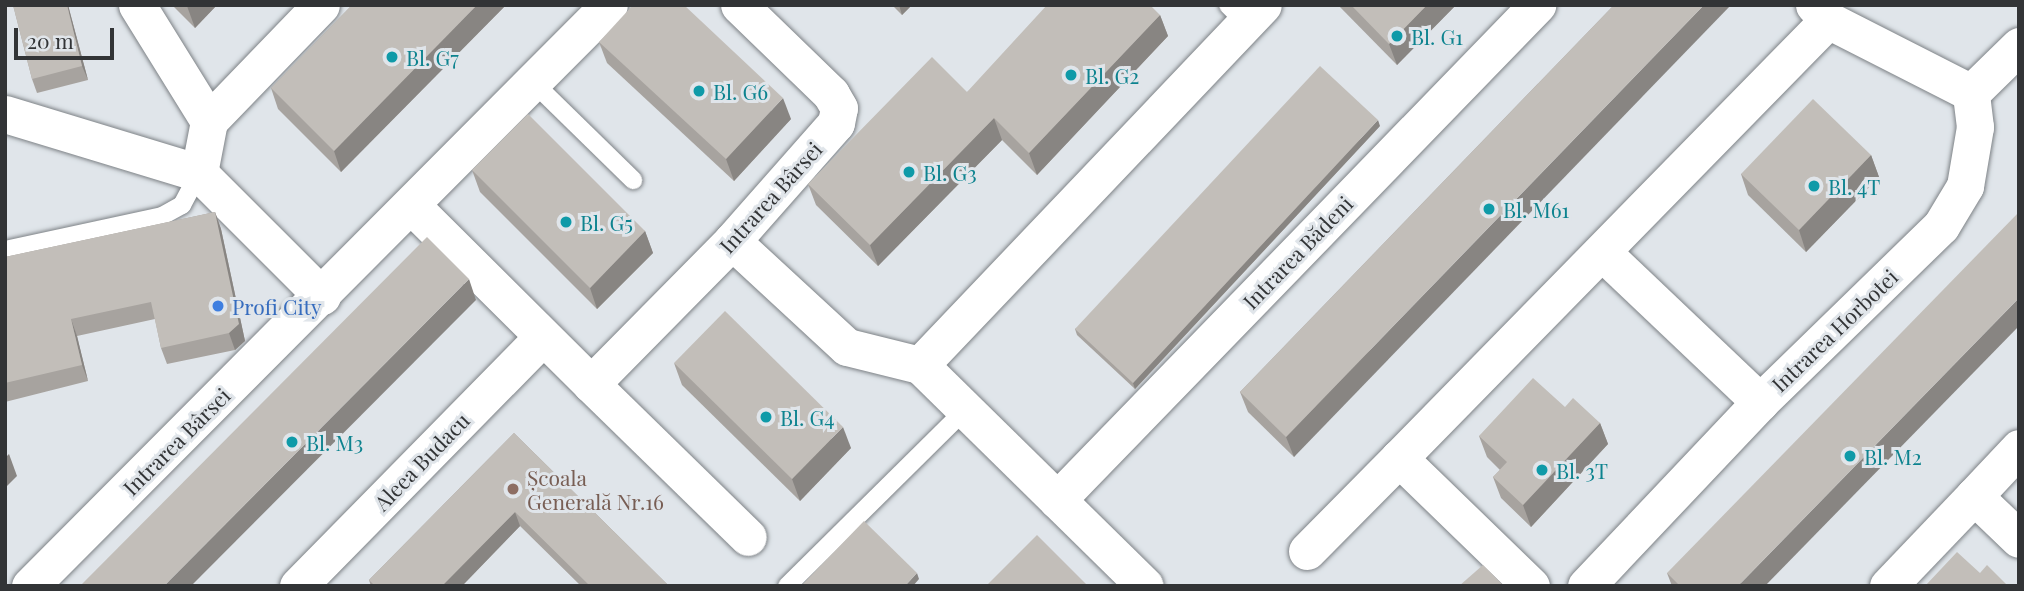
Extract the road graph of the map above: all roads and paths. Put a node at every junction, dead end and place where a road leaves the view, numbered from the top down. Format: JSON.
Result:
{"nodes":[{"id":1,"x":137,"y":5,"type":"edge"},
{"id":2,"x":321,"y":5,"type":"edge"},
{"id":3,"x":609,"y":5,"type":"edge"},
{"id":4,"x":739,"y":5,"type":"edge"},
{"id":5,"x":1537,"y":5,"type":"edge"},
{"id":6,"x":1245,"y":11,"type":"edge"},
{"id":7,"x":1821,"y":13,"type":"edge"},
{"id":8,"x":2019,"y":46,"type":"edge"},
{"id":9,"x":534,"y":82,"type":"junction"},
{"id":10,"x":1971,"y":93,"type":"junction"},
{"id":11,"x":5,"y":114,"type":"edge"},
{"id":12,"x":209,"y":121,"type":"junction"},
{"id":13,"x":199,"y":173,"type":"junction"},
{"id":14,"x":633,"y":180,"type":"dead end"},
{"id":15,"x":412,"y":206,"type":"junction"},
{"id":16,"x":732,"y":241,"type":"junction"},
{"id":17,"x":5,"y":250,"type":"edge"},
{"id":18,"x":1602,"y":252,"type":"junction"},
{"id":19,"x":322,"y":296,"type":"junction"},
{"id":20,"x":543,"y":337,"type":"junction"},
{"id":21,"x":920,"y":365,"type":"junction"},
{"id":22,"x":591,"y":384,"type":"junction"},
{"id":23,"x":1760,"y":402,"type":"junction"},
{"id":24,"x":965,"y":410,"type":"junction"},
{"id":25,"x":2019,"y":449,"type":"edge"},
{"id":26,"x":1399,"y":458,"type":"junction"},
{"id":27,"x":1974,"y":496,"type":"junction"},
{"id":28,"x":1058,"y":500,"type":"junction"},
{"id":29,"x":748,"y":537,"type":"dead end"},
{"id":30,"x":2019,"y":539,"type":"edge"},
{"id":31,"x":1307,"y":551,"type":"dead end"},
{"id":32,"x":30,"y":586,"type":"edge"},
{"id":33,"x":299,"y":586,"type":"edge"},
{"id":34,"x":787,"y":586,"type":"edge"},
{"id":35,"x":1145,"y":586,"type":"edge"},
{"id":36,"x":1531,"y":586,"type":"edge"},
{"id":37,"x":1586,"y":586,"type":"edge"},
{"id":38,"x":1888,"y":586,"type":"edge"}],
"edges":[{"from":1,"to":12,"type":"street"},
{"from":2,"to":12,"type":"street"},
{"from":3,"to":9,"type":"street","name":"Intrarea Bârsei"},
{"from":4,"to":16,"type":"street","name":"Intrarea Bârsei"},
{"from":5,"to":28,"type":"street","name":"Intrarea Bădeni"},
{"from":6,"to":21,"type":"street"},
{"from":7,"to":10,"type":"street"},
{"from":7,"to":18,"type":"street"},
{"from":8,"to":10,"type":"street"},
{"from":9,"to":14,"type":"lane"},
{"from":9,"to":15,"type":"street","name":"Intrarea Bârsei"},
{"from":10,"to":23,"type":"street","name":"Intrarea Horbotei"},
{"from":11,"to":13,"type":"street"},
{"from":12,"to":13,"type":"street"},
{"from":13,"to":17,"type":"lane"},
{"from":13,"to":19,"type":"street"},
{"from":15,"to":19,"type":"street","name":"Intrarea Bârsei"},
{"from":15,"to":20,"type":"street"},
{"from":16,"to":21,"type":"street"},
{"from":16,"to":22,"type":"street","name":"Intrarea Bârsei"},
{"from":18,"to":23,"type":"street"},
{"from":18,"to":26,"type":"street"},
{"from":19,"to":32,"type":"street","name":"Intrarea Bârsei"},
{"from":20,"to":22,"type":"street"},
{"from":20,"to":33,"type":"street","name":"Aleea Budacu"},
{"from":21,"to":24,"type":"street"},
{"from":22,"to":29,"type":"street"},
{"from":23,"to":37,"type":"street","name":"Intrarea Horbotei"},
{"from":24,"to":28,"type":"street"},
{"from":24,"to":34,"type":"lane"},
{"from":25,"to":27,"type":"street"},
{"from":26,"to":31,"type":"street"},
{"from":26,"to":36,"type":"street"},
{"from":27,"to":30,"type":"street"},
{"from":27,"to":38,"type":"street"},
{"from":28,"to":35,"type":"street"}]}
